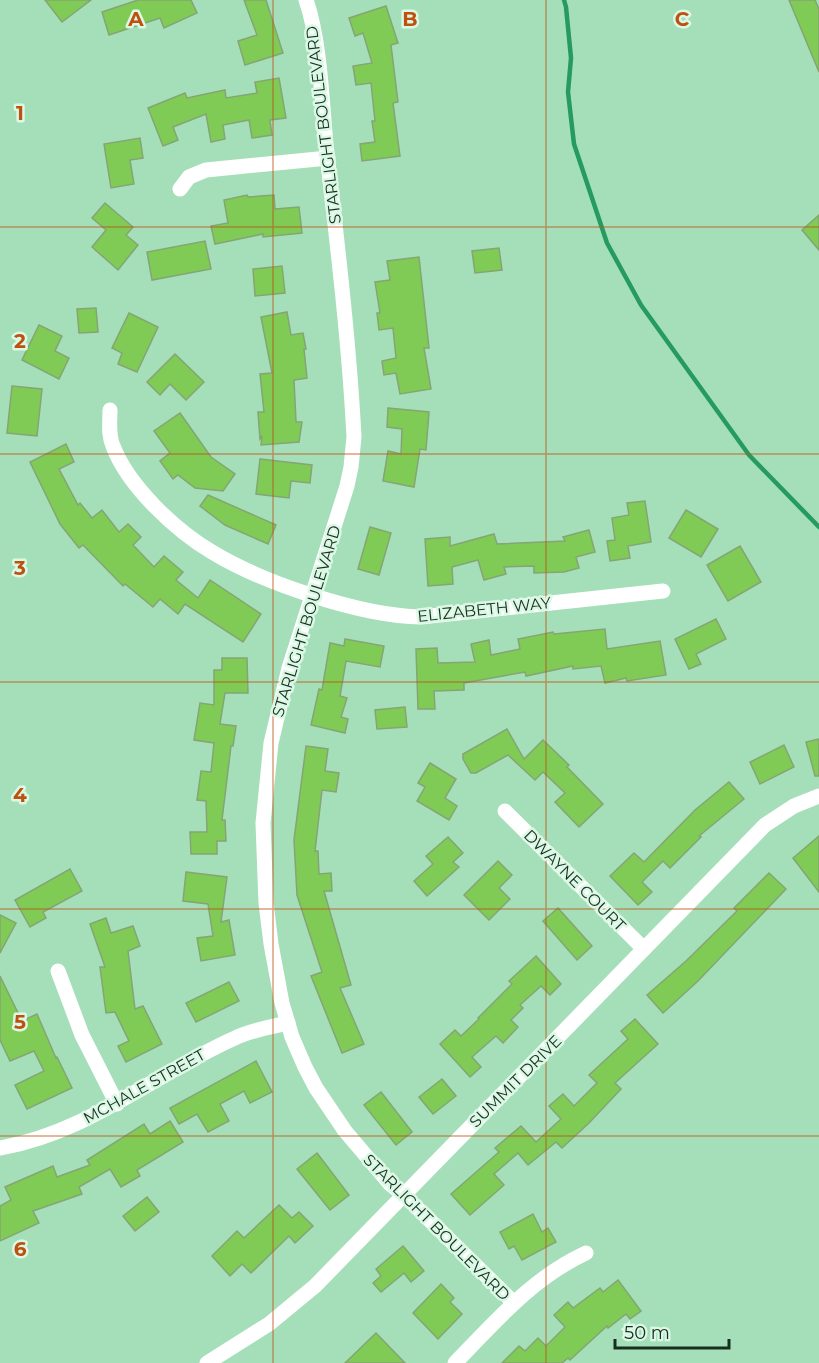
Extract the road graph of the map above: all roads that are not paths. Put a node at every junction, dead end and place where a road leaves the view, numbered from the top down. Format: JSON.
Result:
{"nodes":[{"id":1,"x":306,"y":0,"type":"edge"},
{"id":2,"x":328,"y":158,"type":"junction"},
{"id":3,"x":180,"y":189,"type":"dead end"},
{"id":4,"x":110,"y":410,"type":"dead end"},
{"id":5,"x":663,"y":591,"type":"dead end"},
{"id":6,"x":313,"y":595,"type":"junction"},
{"id":7,"x":819,"y":796,"type":"edge"},
{"id":8,"x":505,"y":812,"type":"dead end"},
{"id":9,"x":644,"y":949,"type":"junction"},
{"id":10,"x":58,"y":971,"type":"dead end"},
{"id":11,"x":288,"y":1023,"type":"junction"},
{"id":12,"x":117,"y":1104,"type":"junction"},
{"id":13,"x":0,"y":1148,"type":"edge"},
{"id":14,"x":403,"y":1194,"type":"junction"},
{"id":15,"x":586,"y":1253,"type":"dead end"},
{"id":16,"x":514,"y":1303,"type":"junction"},
{"id":17,"x":207,"y":1363,"type":"edge"},
{"id":18,"x":455,"y":1363,"type":"edge"}],
"edges":[{"from":1,"to":2,"type":"street","name":"STARLIGHT BOULEVARD"},
{"from":2,"to":3,"type":"street"},
{"from":2,"to":6,"type":"street","name":"STARLIGHT BOULEVARD"},
{"from":4,"to":6,"type":"street","name":"ELIZABETH WAY"},
{"from":5,"to":6,"type":"street","name":"ELIZABETH WAY"},
{"from":6,"to":11,"type":"street","name":"STARLIGHT BOULEVARD"},
{"from":7,"to":9,"type":"street","name":"SUMMIT DRIVE"},
{"from":8,"to":9,"type":"street","name":"DWAYNE COURT"},
{"from":9,"to":14,"type":"street","name":"SUMMIT DRIVE"},
{"from":10,"to":12,"type":"street"},
{"from":11,"to":12,"type":"street","name":"MCHALE STREET"},
{"from":11,"to":14,"type":"street","name":"STARLIGHT BOULEVARD"},
{"from":12,"to":13,"type":"street","name":"MCHALE STREET"},
{"from":14,"to":16,"type":"street","name":"STARLIGHT BOULEVARD"},
{"from":14,"to":17,"type":"street","name":"SUMMIT DRIVE"},
{"from":15,"to":16,"type":"street"},
{"from":16,"to":18,"type":"street"}]}
